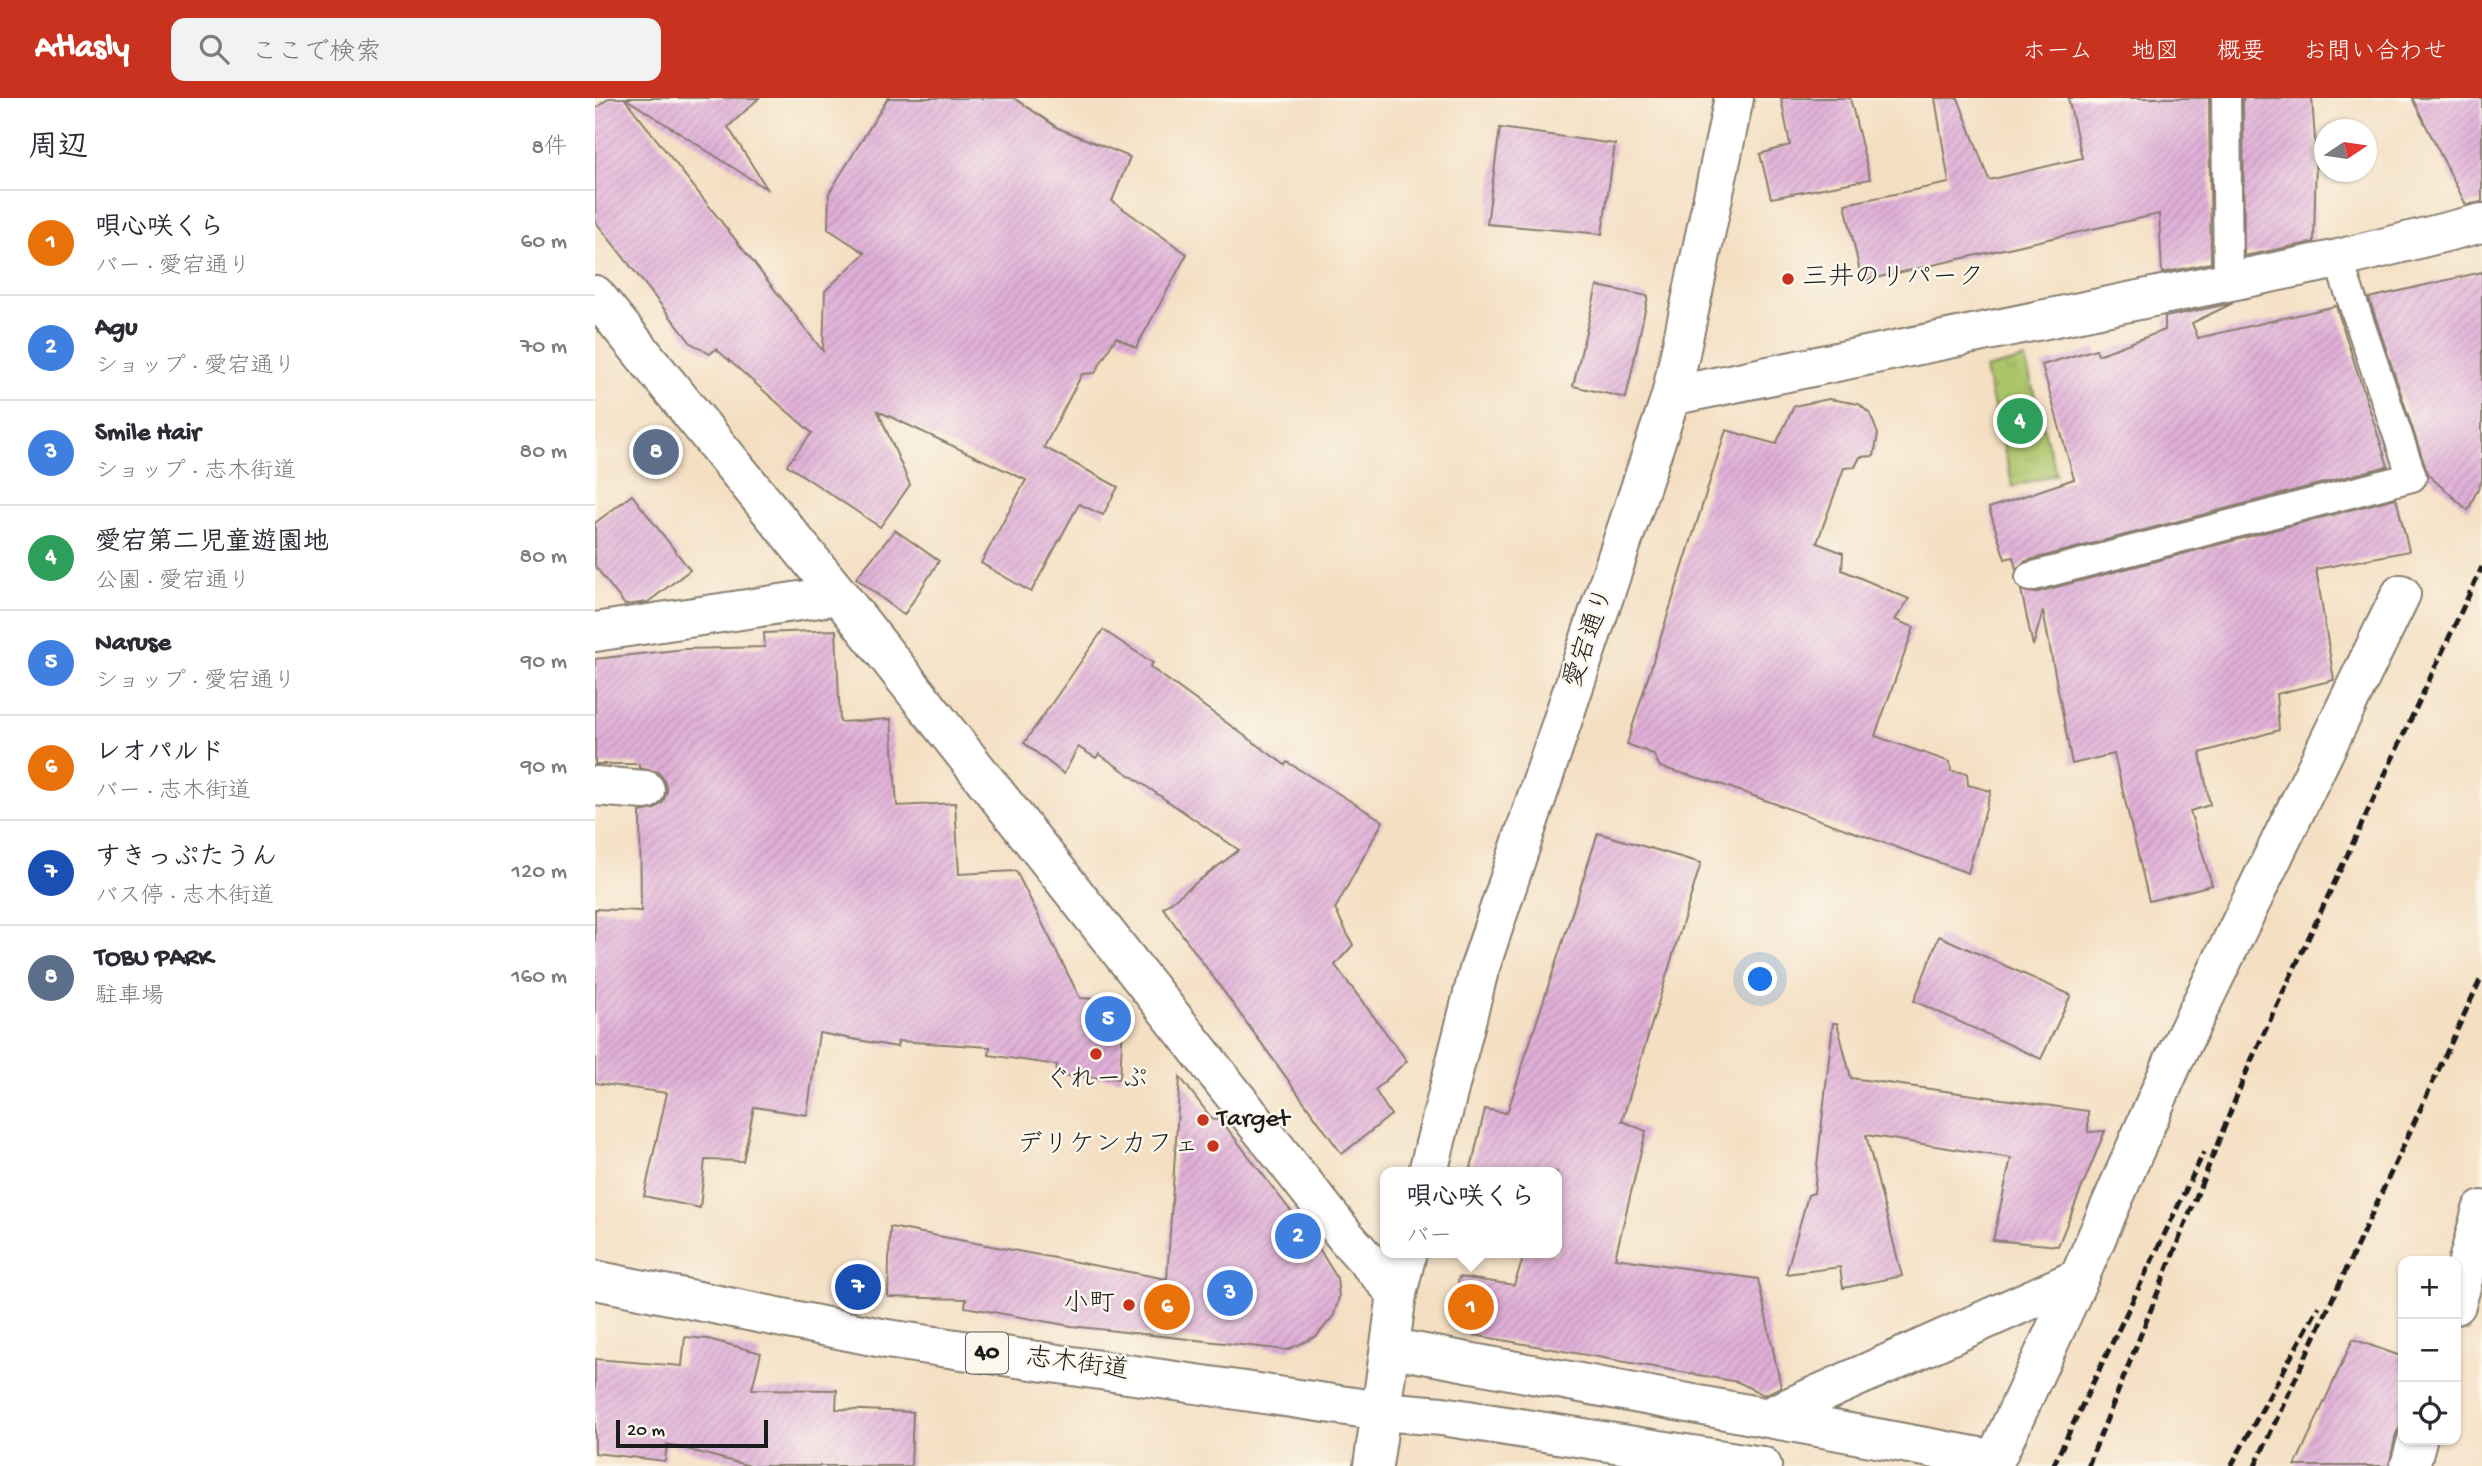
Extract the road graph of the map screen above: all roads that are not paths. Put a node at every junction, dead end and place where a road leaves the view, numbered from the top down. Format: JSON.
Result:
{"nodes":[{"id":1,"x":1734,"y":98,"type":"edge"},
{"id":2,"x":2226,"y":98,"type":"edge"},
{"id":3,"x":2482,"y":223,"type":"edge"},
{"id":4,"x":2338,"y":259,"type":"junction"},
{"id":5,"x":2228,"y":281,"type":"junction"},
{"id":6,"x":595,"y":295,"type":"edge"},
{"id":7,"x":1671,"y":396,"type":"junction"},
{"id":8,"x":2030,"y":577,"type":"dead end"},
{"id":9,"x":2401,"y":594,"type":"dead end"},
{"id":10,"x":839,"y":595,"type":"junction"},
{"id":11,"x":595,"y":632,"type":"edge"},
{"id":12,"x":595,"y":786,"type":"edge"},
{"id":13,"x":645,"y":790,"type":"dead end"},
{"id":14,"x":1429,"y":1167,"type":"edge"},
{"id":15,"x":2482,"y":1210,"type":"edge"},
{"id":16,"x":1406,"y":1258,"type":"edge"},
{"id":17,"x":2079,"y":1278,"type":"junction"},
{"id":18,"x":595,"y":1280,"type":"edge"},
{"id":19,"x":2461,"y":1287,"type":"edge"},
{"id":20,"x":1397,"y":1294,"type":"junction"},
{"id":21,"x":2461,"y":1311,"type":"edge"},
{"id":22,"x":2482,"y":1311,"type":"edge"},
{"id":23,"x":1392,"y":1348,"type":"junction"},
{"id":24,"x":1381,"y":1411,"type":"junction"},
{"id":25,"x":1768,"y":1417,"type":"junction"},
{"id":26,"x":2416,"y":1445,"type":"edge"},
{"id":27,"x":1994,"y":1463,"type":"edge"},
{"id":28,"x":1373,"y":1466,"type":"edge"},
{"id":29,"x":1762,"y":1466,"type":"edge"},
{"id":30,"x":2410,"y":1466,"type":"edge"}],
"edges":[{"from":1,"to":7,"type":"street","name":"愛宕通り"},
{"from":2,"to":5,"type":"lane"},
{"from":3,"to":4,"type":"street"},
{"from":4,"to":5,"type":"street"},
{"from":4,"to":8,"type":"lane"},
{"from":5,"to":7,"type":"street"},
{"from":6,"to":10,"type":"street"},
{"from":7,"to":14,"type":"street","name":"愛宕通り"},
{"from":9,"to":17,"type":"street"},
{"from":10,"to":11,"type":"street"},
{"from":10,"to":20,"type":"street"},
{"from":12,"to":13,"type":"street"},
{"from":15,"to":19,"type":"street"},
{"from":16,"to":20,"type":"street"},
{"from":17,"to":25,"type":"street"},
{"from":17,"to":27,"type":"street"},
{"from":18,"to":24,"type":"street","name":"志木街道","number":"40"},
{"from":20,"to":23,"type":"street"},
{"from":21,"to":22,"type":"street"},
{"from":23,"to":24,"type":"street"},
{"from":23,"to":25,"type":"street"},
{"from":24,"to":28,"type":"street"},
{"from":24,"to":29,"type":"street","name":"志木街道"},
{"from":25,"to":27,"type":"street"},
{"from":26,"to":30,"type":"street"}]}
